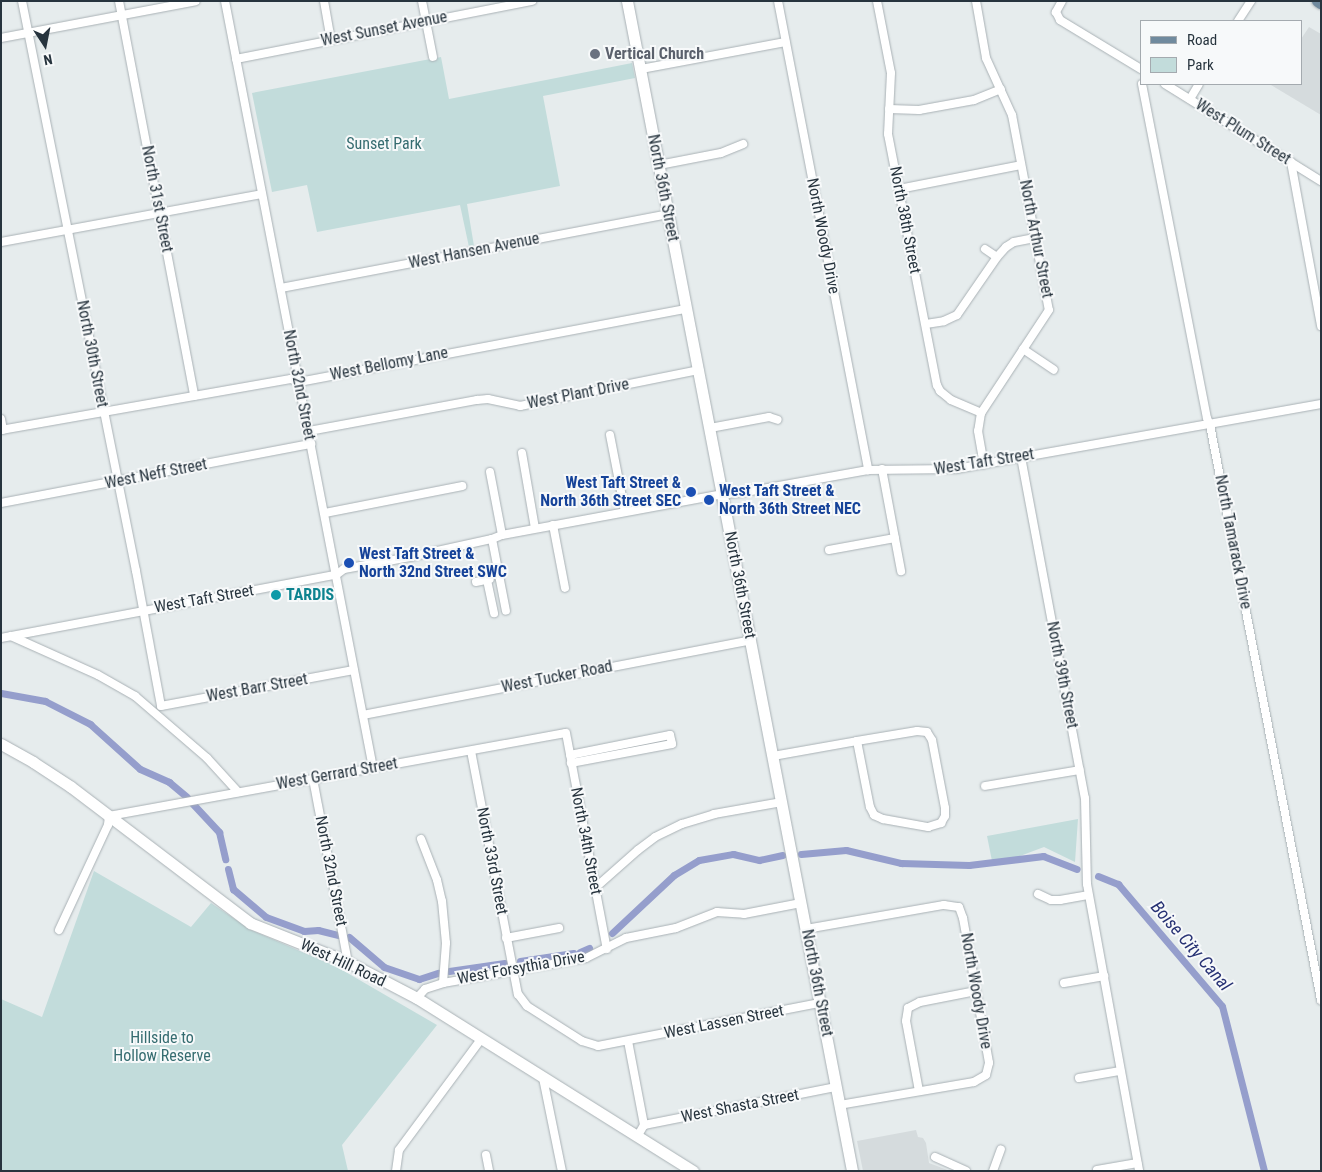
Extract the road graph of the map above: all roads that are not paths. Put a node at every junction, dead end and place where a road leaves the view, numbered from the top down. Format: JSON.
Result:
{"nodes":[{"id":1,"x":22,"y":1,"type":"edge"},
{"id":2,"x":119,"y":1,"type":"edge"},
{"id":3,"x":196,"y":1,"type":"edge"},
{"id":4,"x":225,"y":1,"type":"edge"},
{"id":5,"x":324,"y":1,"type":"edge"},
{"id":6,"x":422,"y":1,"type":"edge"},
{"id":7,"x":532,"y":1,"type":"edge"},
{"id":8,"x":627,"y":1,"type":"edge"},
{"id":9,"x":778,"y":1,"type":"edge"},
{"id":10,"x":877,"y":1,"type":"edge"},
{"id":11,"x":976,"y":1,"type":"edge"},
{"id":12,"x":1062,"y":1,"type":"edge"},
{"id":13,"x":1251,"y":1,"type":"edge"},
{"id":14,"x":122,"y":15,"type":"junction"},
{"id":15,"x":1239,"y":20,"type":"edge"},
{"id":16,"x":425,"y":22,"type":"junction"},
{"id":17,"x":29,"y":32,"type":"junction"},
{"id":18,"x":1,"y":38,"type":"edge"},
{"id":19,"x":331,"y":39,"type":"junction"},
{"id":20,"x":785,"y":42,"type":"junction"},
{"id":21,"x":433,"y":57,"type":"dead end"},
{"id":22,"x":236,"y":59,"type":"junction"},
{"id":23,"x":1140,"y":68,"type":"edge"},
{"id":24,"x":641,"y":69,"type":"junction"},
{"id":25,"x":1142,"y":85,"type":"edge"},
{"id":26,"x":1167,"y":85,"type":"edge"},
{"id":27,"x":1198,"y":85,"type":"edge"},
{"id":28,"x":1000,"y":89,"type":"junction"},
{"id":29,"x":1190,"y":99,"type":"junction"},
{"id":30,"x":889,"y":109,"type":"junction"},
{"id":31,"x":743,"y":144,"type":"dead end"},
{"id":32,"x":1291,"y":162,"type":"junction"},
{"id":33,"x":659,"y":165,"type":"junction"},
{"id":34,"x":1021,"y":165,"type":"junction"},
{"id":35,"x":1321,"y":181,"type":"edge"},
{"id":36,"x":899,"y":189,"type":"junction"},
{"id":37,"x":262,"y":194,"type":"junction"},
{"id":38,"x":160,"y":213,"type":"junction"},
{"id":39,"x":668,"y":214,"type":"junction"},
{"id":40,"x":67,"y":230,"type":"junction"},
{"id":41,"x":1035,"y":238,"type":"junction"},
{"id":42,"x":1,"y":242,"type":"edge"},
{"id":43,"x":985,"y":249,"type":"dead end"},
{"id":44,"x":997,"y":257,"type":"junction"},
{"id":45,"x":280,"y":288,"type":"junction"},
{"id":46,"x":687,"y":309,"type":"junction"},
{"id":47,"x":926,"y":324,"type":"junction"},
{"id":48,"x":1321,"y":326,"type":"edge"},
{"id":49,"x":1023,"y":349,"type":"junction"},
{"id":50,"x":699,"y":370,"type":"junction"},
{"id":51,"x":1054,"y":370,"type":"dead end"},
{"id":52,"x":299,"y":382,"type":"junction"},
{"id":53,"x":194,"y":396,"type":"junction"},
{"id":54,"x":1321,"y":404,"type":"edge"},
{"id":55,"x":103,"y":412,"type":"junction"},
{"id":56,"x":981,"y":413,"type":"junction"},
{"id":57,"x":1,"y":419,"type":"edge"},
{"id":58,"x":778,"y":420,"type":"dead end"},
{"id":59,"x":1210,"y":425,"type":"junction"},
{"id":60,"x":710,"y":428,"type":"junction"},
{"id":61,"x":2,"y":430,"type":"edge"},
{"id":62,"x":309,"y":431,"type":"junction"},
{"id":63,"x":610,"y":435,"type":"dead end"},
{"id":64,"x":311,"y":444,"type":"junction"},
{"id":65,"x":522,"y":453,"type":"dead end"},
{"id":66,"x":1021,"y":457,"type":"junction"},
{"id":67,"x":984,"y":464,"type":"junction"},
{"id":68,"x":882,"y":469,"type":"junction"},
{"id":69,"x":868,"y":470,"type":"junction"},
{"id":70,"x":490,"y":472,"type":"dead end"},
{"id":71,"x":118,"y":482,"type":"junction"},
{"id":72,"x":462,"y":486,"type":"dead end"},
{"id":73,"x":722,"y":494,"type":"junction"},
{"id":74,"x":1,"y":503,"type":"edge"},
{"id":75,"x":624,"y":512,"type":"junction"},
{"id":76,"x":325,"y":513,"type":"junction"},
{"id":77,"x":553,"y":525,"type":"junction"},
{"id":78,"x":535,"y":528,"type":"junction"},
{"id":79,"x":502,"y":535,"type":"junction"},
{"id":80,"x":895,"y":538,"type":"junction"},
{"id":81,"x":492,"y":539,"type":"junction"},
{"id":82,"x":829,"y":550,"type":"dead end"},
{"id":83,"x":901,"y":571,"type":"dead end"},
{"id":84,"x":336,"y":575,"type":"junction"},
{"id":85,"x":500,"y":577,"type":"junction"},
{"id":86,"x":487,"y":580,"type":"junction"},
{"id":87,"x":476,"y":582,"type":"dead end"},
{"id":88,"x":565,"y":588,"type":"dead end"},
{"id":89,"x":143,"y":610,"type":"junction"},
{"id":90,"x":506,"y":611,"type":"dead end"},
{"id":91,"x":494,"y":613,"type":"dead end"},
{"id":92,"x":11,"y":636,"type":"junction"},
{"id":93,"x":1,"y":638,"type":"edge"},
{"id":94,"x":751,"y":640,"type":"junction"},
{"id":95,"x":354,"y":670,"type":"junction"},
{"id":96,"x":160,"y":706,"type":"junction"},
{"id":97,"x":155,"y":713,"type":"junction"},
{"id":98,"x":363,"y":715,"type":"junction"},
{"id":99,"x":566,"y":733,"type":"joint"},
{"id":100,"x":857,"y":741,"type":"junction"},
{"id":101,"x":1,"y":744,"type":"edge"},
{"id":102,"x":471,"y":751,"type":"junction"},
{"id":103,"x":773,"y":756,"type":"junction"},
{"id":104,"x":570,"y":759,"type":"junction"},
{"id":105,"x":373,"y":768,"type":"junction"},
{"id":106,"x":1080,"y":770,"type":"junction"},
{"id":107,"x":313,"y":779,"type":"junction"},
{"id":108,"x":985,"y":786,"type":"dead end"},
{"id":109,"x":238,"y":792,"type":"junction"},
{"id":110,"x":782,"y":802,"type":"junction"},
{"id":111,"x":109,"y":816,"type":"junction"},
{"id":112,"x":421,"y":839,"type":"dead end"},
{"id":113,"x":595,"y":888,"type":"junction"},
{"id":114,"x":1038,"y":894,"type":"dead end"},
{"id":115,"x":1088,"y":895,"type":"junction"},
{"id":116,"x":801,"y":903,"type":"junction"},
{"id":117,"x":559,"y":928,"type":"dead end"},
{"id":118,"x":806,"y":929,"type":"junction"},
{"id":119,"x":59,"y":930,"type":"dead end"},
{"id":120,"x":506,"y":938,"type":"junction"},
{"id":121,"x":607,"y":949,"type":"junction"},
{"id":122,"x":348,"y":962,"type":"junction"},
{"id":123,"x":514,"y":972,"type":"junction"},
{"id":124,"x":1104,"y":976,"type":"junction"},
{"id":125,"x":443,"y":983,"type":"junction"},
{"id":126,"x":1064,"y":983,"type":"dead end"},
{"id":127,"x":976,"y":990,"type":"junction"},
{"id":128,"x":417,"y":998,"type":"junction"},
{"id":129,"x":1321,"y":1000,"type":"edge"},
{"id":130,"x":820,"y":1003,"type":"junction"},
{"id":131,"x":481,"y":1038,"type":"junction"},
{"id":132,"x":628,"y":1041,"type":"junction"},
{"id":133,"x":1120,"y":1071,"type":"junction"},
{"id":134,"x":543,"y":1078,"type":"junction"},
{"id":135,"x":1079,"y":1078,"type":"dead end"},
{"id":136,"x":836,"y":1087,"type":"junction"},
{"id":137,"x":919,"y":1091,"type":"junction"},
{"id":138,"x":840,"y":1104,"type":"junction"},
{"id":139,"x":644,"y":1125,"type":"junction"},
{"id":140,"x":636,"y":1137,"type":"junction"},
{"id":141,"x":1001,"y":1149,"type":"dead end"},
{"id":142,"x":486,"y":1155,"type":"dead end"},
{"id":143,"x":935,"y":1157,"type":"dead end"},
{"id":144,"x":1138,"y":1167,"type":"edge"},
{"id":145,"x":853,"y":1170,"type":"edge"},
{"id":146,"x":1097,"y":1170,"type":"edge"},
{"id":147,"x":396,"y":1171,"type":"edge"},
{"id":148,"x":489,"y":1171,"type":"edge"},
{"id":149,"x":562,"y":1171,"type":"edge"},
{"id":150,"x":693,"y":1171,"type":"edge"},
{"id":151,"x":966,"y":1171,"type":"edge"},
{"id":152,"x":993,"y":1171,"type":"edge"}],
"edges":[{"from":1,"to":17,"type":"street","name":"North 30th Street"},
{"from":2,"to":14,"type":"street","name":"North 31st Street"},
{"from":3,"to":14,"type":"street"},
{"from":4,"to":22,"type":"street","name":"North 32nd Street"},
{"from":5,"to":19,"type":"street"},
{"from":6,"to":16,"type":"street"},
{"from":7,"to":16,"type":"street","name":"West Sunset Avenue"},
{"from":8,"to":24,"type":"street","name":"North 36th Street"},
{"from":9,"to":20,"type":"street","name":"North Woody Drive"},
{"from":10,"to":30,"type":"street","name":"North 38th Street"},
{"from":11,"to":28,"type":"street","name":"North Arthur Street"},
{"from":12,"to":23,"type":"street"},
{"from":13,"to":15,"type":"street"},
{"from":14,"to":17,"type":"street"},
{"from":14,"to":38,"type":"street","name":"North 31st Street"},
{"from":16,"to":19,"type":"street","name":"West Sunset Avenue"},
{"from":16,"to":21,"type":"street"},
{"from":17,"to":18,"type":"street"},
{"from":17,"to":40,"type":"street","name":"North 30th Street"},
{"from":19,"to":22,"type":"street","name":"West Sunset Avenue"},
{"from":20,"to":24,"type":"street"},
{"from":20,"to":69,"type":"street","name":"North Woody Drive"},
{"from":22,"to":37,"type":"street","name":"North 32nd Street"},
{"from":24,"to":33,"type":"street","name":"North 36th Street"},
{"from":25,"to":59,"type":"street","name":"North Tamarack Drive"},
{"from":26,"to":29,"type":"street","name":"West Plum Street"},
{"from":27,"to":29,"type":"street"},
{"from":28,"to":30,"type":"street"},
{"from":28,"to":34,"type":"street","name":"North Arthur Street"},
{"from":29,"to":32,"type":"street","name":"West Plum Street"},
{"from":30,"to":36,"type":"street","name":"North 38th Street"},
{"from":31,"to":33,"type":"street"},
{"from":32,"to":35,"type":"street","name":"West Plum Street"},
{"from":32,"to":48,"type":"street"},
{"from":33,"to":39,"type":"street","name":"North 36th Street"},
{"from":34,"to":36,"type":"street"},
{"from":34,"to":41,"type":"street","name":"North Arthur Street"},
{"from":36,"to":47,"type":"street","name":"North 38th Street"},
{"from":37,"to":38,"type":"street"},
{"from":37,"to":45,"type":"street","name":"North 32nd Street"},
{"from":38,"to":40,"type":"street"},
{"from":38,"to":53,"type":"street","name":"North 31st Street"},
{"from":39,"to":45,"type":"street","name":"West Hansen Avenue"},
{"from":39,"to":46,"type":"street","name":"North 36th Street"},
{"from":40,"to":42,"type":"street"},
{"from":40,"to":55,"type":"street","name":"North 30th Street"},
{"from":41,"to":44,"type":"street"},
{"from":41,"to":49,"type":"street","name":"North Arthur Street"},
{"from":43,"to":44,"type":"street"},
{"from":44,"to":47,"type":"street"},
{"from":45,"to":52,"type":"street","name":"North 32nd Street"},
{"from":46,"to":50,"type":"street","name":"North 36th Street"},
{"from":46,"to":52,"type":"street","name":"West Bellomy Lane"},
{"from":47,"to":56,"type":"street","name":"North 38th Street"},
{"from":49,"to":51,"type":"street"},
{"from":49,"to":56,"type":"street","name":"North Arthur Street"},
{"from":50,"to":60,"type":"street","name":"North 36th Street"},
{"from":50,"to":62,"type":"street","name":"West Plant Drive"},
{"from":52,"to":53,"type":"street","name":"West Bellomy Lane"},
{"from":52,"to":62,"type":"street","name":"North 32nd Street"},
{"from":53,"to":55,"type":"street","name":"West Bellomy Lane"},
{"from":54,"to":59,"type":"street","name":"West Taft Street"},
{"from":55,"to":61,"type":"street","name":"West Bellomy Lane"},
{"from":55,"to":71,"type":"street","name":"North 30th Street"},
{"from":56,"to":67,"type":"street","name":"North Arthur Street"},
{"from":57,"to":61,"type":"street"},
{"from":58,"to":60,"type":"street"},
{"from":59,"to":66,"type":"street","name":"West Taft Street"},
{"from":59,"to":129,"type":"street","name":"North Tamarack Drive"},
{"from":60,"to":73,"type":"street","name":"North 36th Street"},
{"from":62,"to":64,"type":"street","name":"North 32nd Street"},
{"from":63,"to":75,"type":"street"},
{"from":64,"to":71,"type":"street","name":"West Neff Street"},
{"from":64,"to":76,"type":"street","name":"North 32nd Street"},
{"from":65,"to":78,"type":"street"},
{"from":66,"to":67,"type":"street","name":"West Taft Street"},
{"from":66,"to":106,"type":"street","name":"North 39th Street"},
{"from":67,"to":68,"type":"street","name":"West Taft Street"},
{"from":68,"to":69,"type":"street","name":"West Taft Street"},
{"from":68,"to":80,"type":"street"},
{"from":69,"to":73,"type":"street","name":"West Taft Street"},
{"from":70,"to":79,"type":"street"},
{"from":71,"to":74,"type":"street","name":"West Neff Street"},
{"from":71,"to":89,"type":"street","name":"North 30th Street"},
{"from":72,"to":76,"type":"street"},
{"from":73,"to":75,"type":"street","name":"West Taft Street"},
{"from":73,"to":94,"type":"street","name":"North 36th Street"},
{"from":75,"to":77,"type":"street","name":"West Taft Street"},
{"from":76,"to":84,"type":"street","name":"North 32nd Street"},
{"from":77,"to":78,"type":"street","name":"West Taft Street"},
{"from":77,"to":88,"type":"street"},
{"from":78,"to":79,"type":"street","name":"West Taft Street"},
{"from":79,"to":81,"type":"street","name":"West Taft Street"},
{"from":80,"to":82,"type":"street"},
{"from":80,"to":83,"type":"street"},
{"from":81,"to":84,"type":"street","name":"West Taft Street"},
{"from":81,"to":85,"type":"street"},
{"from":84,"to":89,"type":"street","name":"West Taft Street"},
{"from":84,"to":95,"type":"street","name":"North 32nd Street"},
{"from":85,"to":86,"type":"street"},
{"from":85,"to":90,"type":"street"},
{"from":86,"to":87,"type":"street"},
{"from":86,"to":91,"type":"street"},
{"from":89,"to":92,"type":"street","name":"West Taft Street"},
{"from":89,"to":96,"type":"street","name":"North 30th Street"},
{"from":92,"to":93,"type":"street","name":"West Taft Street"},
{"from":92,"to":97,"type":"street"},
{"from":94,"to":98,"type":"street","name":"West Tucker Road"},
{"from":94,"to":103,"type":"street","name":"North 36th Street"},
{"from":95,"to":96,"type":"street","name":"West Barr Street"},
{"from":95,"to":98,"type":"street","name":"North 32nd Street"},
{"from":96,"to":97,"type":"street"},
{"from":97,"to":109,"type":"street"},
{"from":98,"to":105,"type":"street","name":"North 32nd Street"},
{"from":99,"to":102,"type":"street","name":"West Gerrard Street"},
{"from":99,"to":104,"type":"street","name":"North 34th Street"},
{"from":100,"to":100,"type":"street"},
{"from":100,"to":103,"type":"street"},
{"from":101,"to":111,"type":"street","name":"West Hill Road"},
{"from":102,"to":105,"type":"street","name":"West Gerrard Street"},
{"from":102,"to":120,"type":"street","name":"North 33rd Street"},
{"from":103,"to":110,"type":"street","name":"North 36th Street"},
{"from":104,"to":104,"type":"street"},
{"from":104,"to":113,"type":"street","name":"North 34th Street"},
{"from":105,"to":107,"type":"street","name":"West Gerrard Street"},
{"from":106,"to":108,"type":"street"},
{"from":106,"to":115,"type":"street","name":"North 39th Street"},
{"from":107,"to":109,"type":"street","name":"West Gerrard Street"},
{"from":107,"to":122,"type":"street","name":"North 32nd Street"},
{"from":109,"to":111,"type":"street","name":"West Gerrard Street"},
{"from":110,"to":113,"type":"street"},
{"from":110,"to":116,"type":"street","name":"North 36th Street"},
{"from":111,"to":119,"type":"street"},
{"from":111,"to":122,"type":"street","name":"West Hill Road"},
{"from":112,"to":125,"type":"street"},
{"from":113,"to":121,"type":"street","name":"North 34th Street"},
{"from":114,"to":115,"type":"street"},
{"from":115,"to":124,"type":"street","name":"North 39th Street"},
{"from":116,"to":118,"type":"street","name":"North 36th Street"},
{"from":116,"to":121,"type":"street","name":"West Forsythia Drive"},
{"from":117,"to":120,"type":"street"},
{"from":118,"to":127,"type":"street","name":"North Woody Drive"},
{"from":118,"to":130,"type":"street","name":"North 36th Street"},
{"from":120,"to":123,"type":"street","name":"North 33rd Street"},
{"from":121,"to":123,"type":"street","name":"West Forsythia Drive"},
{"from":122,"to":128,"type":"street","name":"West Hill Road"},
{"from":123,"to":125,"type":"street","name":"West Forsythia Drive"},
{"from":123,"to":132,"type":"street","name":"North 33rd Street"},
{"from":124,"to":126,"type":"street"},
{"from":124,"to":133,"type":"street","name":"North 39th Street"},
{"from":125,"to":128,"type":"street","name":"West Forsythia Drive"},
{"from":127,"to":137,"type":"street"},
{"from":127,"to":137,"type":"street","name":"North Woody Drive"},
{"from":128,"to":131,"type":"street","name":"West Hill Road"},
{"from":130,"to":132,"type":"street","name":"West Lassen Street"},
{"from":130,"to":136,"type":"street","name":"North 36th Street"},
{"from":131,"to":134,"type":"street","name":"West Hill Road"},
{"from":131,"to":147,"type":"street"},
{"from":132,"to":139,"type":"street"},
{"from":133,"to":135,"type":"street"},
{"from":133,"to":144,"type":"street","name":"North 39th Street"},
{"from":134,"to":140,"type":"street","name":"West Hill Road"},
{"from":134,"to":149,"type":"street"},
{"from":136,"to":138,"type":"street","name":"North 36th Street"},
{"from":136,"to":139,"type":"street","name":"West Shasta Street"},
{"from":137,"to":138,"type":"street"},
{"from":138,"to":145,"type":"street","name":"North 36th Street"},
{"from":139,"to":140,"type":"street"},
{"from":140,"to":150,"type":"street","name":"West Hill Road"},
{"from":141,"to":152,"type":"street"},
{"from":142,"to":148,"type":"street"},
{"from":143,"to":151,"type":"street"},
{"from":144,"to":146,"type":"street","name":"North 39th Street"}]}
